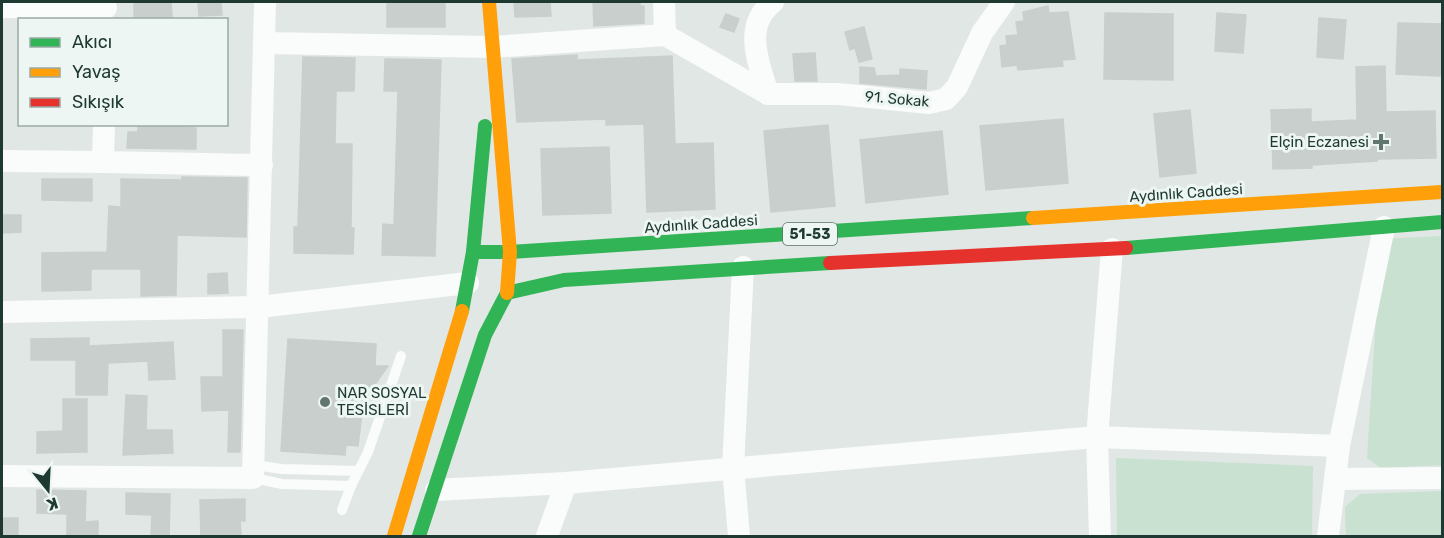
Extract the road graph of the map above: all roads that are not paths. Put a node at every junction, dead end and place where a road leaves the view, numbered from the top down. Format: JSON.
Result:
{"nodes":[{"id":1,"x":265,"y":2,"type":"edge"},
{"id":2,"x":489,"y":2,"type":"edge"},
{"id":3,"x":664,"y":2,"type":"edge"},
{"id":4,"x":773,"y":2,"type":"edge"},
{"id":5,"x":1004,"y":2,"type":"edge"},
{"id":6,"x":2,"y":7,"type":"edge"},
{"id":7,"x":106,"y":10,"type":"edge"},
{"id":8,"x":665,"y":35,"type":"junction"},
{"id":9,"x":265,"y":43,"type":"junction"},
{"id":10,"x":492,"y":47,"type":"junction"},
{"id":11,"x":768,"y":94,"type":"junction"},
{"id":12,"x":104,"y":126,"type":"edge"},
{"id":13,"x":2,"y":160,"type":"edge"},
{"id":14,"x":103,"y":162,"type":"junction"},
{"id":15,"x":262,"y":165,"type":"junction"},
{"id":16,"x":1443,"y":192,"type":"edge"},
{"id":17,"x":1443,"y":222,"type":"edge"},
{"id":18,"x":1384,"y":227,"type":"junction"},
{"id":19,"x":1112,"y":249,"type":"junction"},
{"id":20,"x":473,"y":252,"type":"junction"},
{"id":21,"x":510,"y":252,"type":"junction"},
{"id":22,"x":742,"y":267,"type":"junction"},
{"id":23,"x":474,"y":293,"type":"junction"},
{"id":24,"x":507,"y":293,"type":"junction"},
{"id":25,"x":259,"y":307,"type":"junction"},
{"id":26,"x":2,"y":312,"type":"edge"},
{"id":27,"x":401,"y":356,"type":"dead end"},
{"id":28,"x":1097,"y":436,"type":"junction"},
{"id":29,"x":1338,"y":446,"type":"junction"},
{"id":30,"x":733,"y":468,"type":"junction"},
{"id":31,"x":253,"y":471,"type":"junction"},
{"id":32,"x":357,"y":471,"type":"junction"},
{"id":33,"x":2,"y":476,"type":"edge"},
{"id":34,"x":1335,"y":478,"type":"junction"},
{"id":35,"x":1443,"y":478,"type":"edge"},
{"id":36,"x":566,"y":483,"type":"junction"},
{"id":37,"x":351,"y":486,"type":"junction"},
{"id":38,"x":436,"y":490,"type":"junction"},
{"id":39,"x":342,"y":510,"type":"dead end"},
{"id":40,"x":394,"y":537,"type":"edge"},
{"id":41,"x":419,"y":537,"type":"edge"},
{"id":42,"x":547,"y":537,"type":"edge"},
{"id":43,"x":739,"y":537,"type":"edge"},
{"id":44,"x":1100,"y":537,"type":"edge"},
{"id":45,"x":1328,"y":537,"type":"edge"}],
"edges":[{"from":1,"to":9,"type":"street"},
{"from":2,"to":10,"type":"main road"},
{"from":3,"to":8,"type":"street"},
{"from":4,"to":11,"type":"street"},
{"from":5,"to":11,"type":"street","name":"91. Sokak"},
{"from":6,"to":7,"type":"street"},
{"from":8,"to":10,"type":"street"},
{"from":8,"to":11,"type":"street"},
{"from":9,"to":10,"type":"street"},
{"from":9,"to":15,"type":"street"},
{"from":10,"to":20,"type":"main road"},
{"from":10,"to":21,"type":"main road"},
{"from":12,"to":14,"type":"street"},
{"from":13,"to":14,"type":"street"},
{"from":14,"to":15,"type":"street"},
{"from":15,"to":25,"type":"street"},
{"from":16,"to":21,"type":"main road","name":"Aydınlık Caddesi","number":"51-53"},
{"from":17,"to":18,"type":"main road","number":"51-53"},
{"from":18,"to":19,"type":"main road","number":"51-53"},
{"from":18,"to":29,"type":"street"},
{"from":19,"to":22,"type":"main road","number":"51-53"},
{"from":19,"to":28,"type":"street"},
{"from":20,"to":21,"type":"main road","name":"Aydınlık Caddesi","number":"51-53"},
{"from":20,"to":23,"type":"main road"},
{"from":21,"to":24,"type":"main road"},
{"from":22,"to":24,"type":"main road","number":"51-53"},
{"from":22,"to":30,"type":"street"},
{"from":23,"to":24,"type":"main road"},
{"from":23,"to":25,"type":"street"},
{"from":23,"to":40,"type":"main road"},
{"from":24,"to":38,"type":"main road"},
{"from":25,"to":26,"type":"street"},
{"from":25,"to":31,"type":"street"},
{"from":27,"to":32,"type":"lane"},
{"from":28,"to":29,"type":"street"},
{"from":28,"to":30,"type":"street"},
{"from":28,"to":44,"type":"street"},
{"from":29,"to":34,"type":"street"},
{"from":30,"to":36,"type":"street"},
{"from":30,"to":43,"type":"street"},
{"from":31,"to":32,"type":"lane"},
{"from":31,"to":33,"type":"street"},
{"from":31,"to":37,"type":"lane"},
{"from":32,"to":37,"type":"lane"},
{"from":34,"to":35,"type":"street"},
{"from":34,"to":45,"type":"street"},
{"from":36,"to":38,"type":"street"},
{"from":36,"to":42,"type":"street"},
{"from":37,"to":39,"type":"lane"},
{"from":38,"to":41,"type":"main road"}]}
